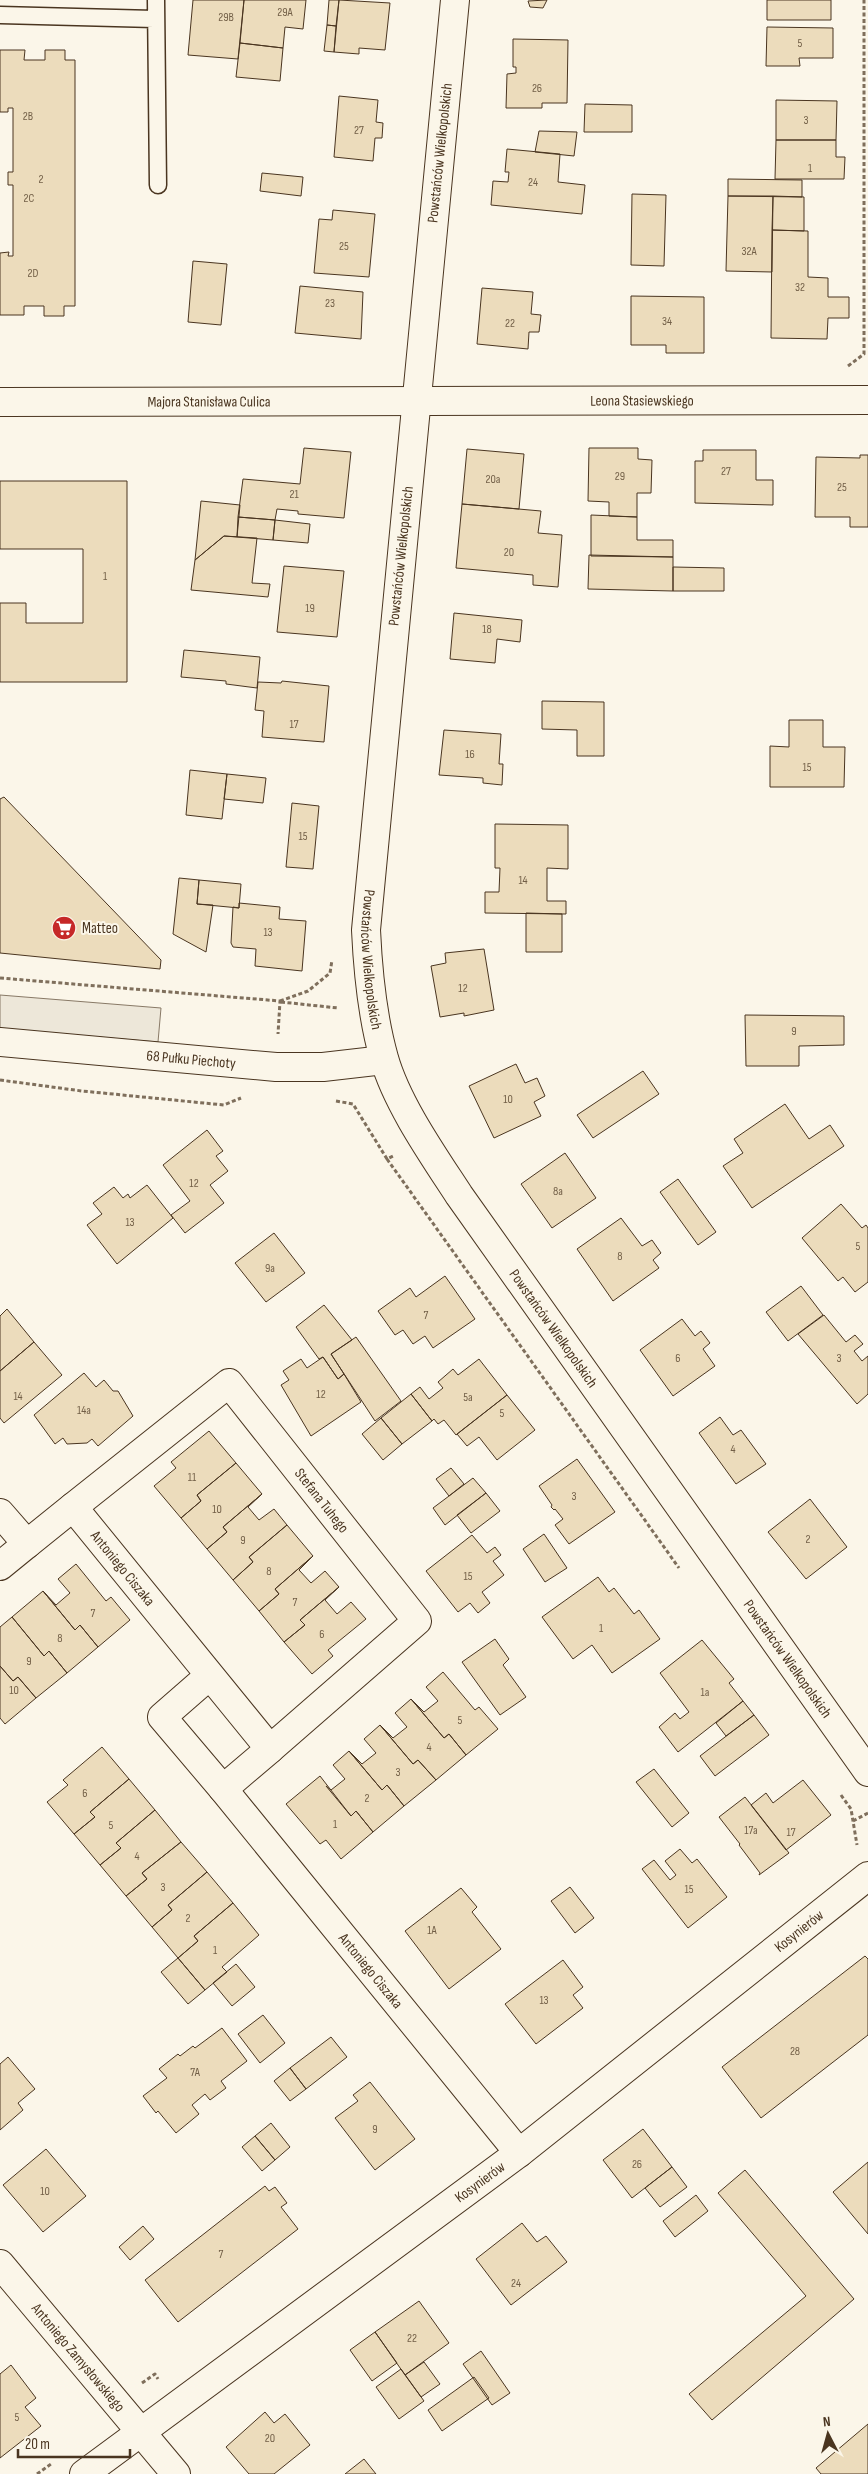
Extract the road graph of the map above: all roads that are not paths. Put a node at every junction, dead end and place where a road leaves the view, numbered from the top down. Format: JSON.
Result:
{"nodes":[{"id":1,"x":156,"y":0,"type":"edge"},
{"id":2,"x":455,"y":0,"type":"edge"},
{"id":3,"x":0,"y":15,"type":"edge"},
{"id":4,"x":154,"y":19,"type":"junction"},
{"id":5,"x":158,"y":184,"type":"dead end"},
{"id":6,"x":416,"y":400,"type":"junction"},
{"id":7,"x":868,"y":400,"type":"edge"},
{"id":8,"x":0,"y":402,"type":"edge"},
{"id":9,"x":0,"y":1042,"type":"edge"},
{"id":10,"x":384,"y":1060,"type":"junction"},
{"id":11,"x":73,"y":1507,"type":"junction"},
{"id":12,"x":0,"y":1513,"type":"edge"},
{"id":13,"x":27,"y":1544,"type":"junction"},
{"id":14,"x":0,"y":1566,"type":"edge"},
{"id":15,"x":209,"y":1676,"type":"junction"},
{"id":16,"x":270,"y":1749,"type":"junction"},
{"id":17,"x":868,"y":1772,"type":"edge"},
{"id":18,"x":223,"y":1789,"type":"junction"},
{"id":19,"x":865,"y":1863,"type":"edge"},
{"id":20,"x":519,"y":2153,"type":"junction"},
{"id":21,"x":0,"y":2264,"type":"edge"},
{"id":22,"x":141,"y":2433,"type":"junction"},
{"id":23,"x":84,"y":2474,"type":"edge"},
{"id":24,"x":176,"y":2474,"type":"edge"}],
"edges":[{"from":1,"to":4,"type":"lane"},
{"from":2,"to":6,"type":"street","name":"Powstańców Wielkopolskich"},
{"from":3,"to":4,"type":"lane"},
{"from":4,"to":5,"type":"lane"},
{"from":6,"to":7,"type":"street","name":"Leona Stasiewskiego"},
{"from":6,"to":8,"type":"street","name":"Majora Stanisława Culica"},
{"from":6,"to":10,"type":"street","name":"Powstańców Wielkopolskich"},
{"from":9,"to":10,"type":"street","name":"68 Pułku Piechoty"},
{"from":10,"to":17,"type":"street","name":"Powstańców Wielkopolskich"},
{"from":11,"to":13,"type":"street"},
{"from":11,"to":15,"type":"street","name":"Antoniego Ciszaka"},
{"from":11,"to":16,"type":"street","name":"Stefana Tuhego"},
{"from":12,"to":13,"type":"street"},
{"from":13,"to":14,"type":"street"},
{"from":15,"to":16,"type":"street","name":"Antoniego Ciszaka"},
{"from":15,"to":18,"type":"street","name":"Antoniego Ciszaka"},
{"from":16,"to":18,"type":"street"},
{"from":18,"to":20,"type":"street","name":"Antoniego Ciszaka"},
{"from":19,"to":20,"type":"street","name":"Kosynierów"},
{"from":20,"to":22,"type":"street","name":"Kosynierów"},
{"from":21,"to":22,"type":"street","name":"Antoniego Zamysłowskiego"},
{"from":22,"to":23,"type":"street","name":"Kosynierów"},
{"from":22,"to":24,"type":"street","name":"Antoniego Zamysłowskiego"}]}
